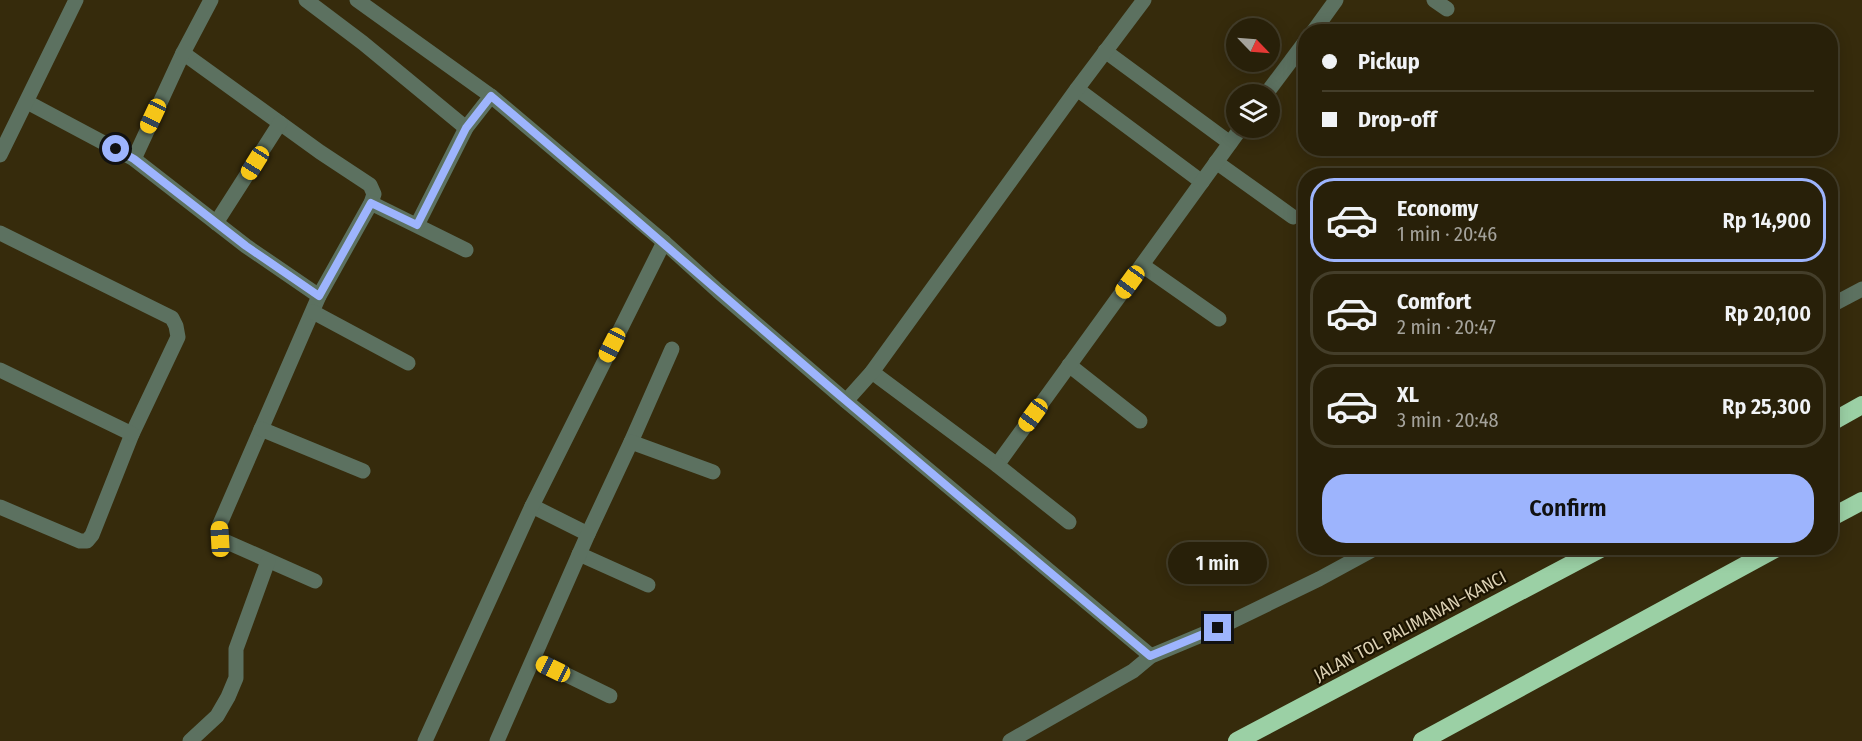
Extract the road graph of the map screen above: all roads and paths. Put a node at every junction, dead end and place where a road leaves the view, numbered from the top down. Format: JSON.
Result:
{"nodes":[{"id":1,"x":76,"y":0,"type":"edge"},
{"id":2,"x":211,"y":0,"type":"edge"},
{"id":3,"x":306,"y":0,"type":"edge"},
{"id":4,"x":357,"y":0,"type":"edge"},
{"id":5,"x":1144,"y":0,"type":"edge"},
{"id":6,"x":1336,"y":0,"type":"edge"},
{"id":7,"x":1434,"y":0,"type":"edge"},
{"id":8,"x":1447,"y":9,"type":"dead end"},
{"id":9,"x":1319,"y":24,"type":"edge"},
{"id":10,"x":1105,"y":51,"type":"junction"},
{"id":11,"x":183,"y":53,"type":"junction"},
{"id":12,"x":1298,"y":62,"type":"edge"},
{"id":13,"x":1276,"y":84,"type":"edge"},
{"id":14,"x":1077,"y":89,"type":"junction"},
{"id":15,"x":491,"y":96,"type":"junction"},
{"id":16,"x":27,"y":102,"type":"junction"},
{"id":17,"x":280,"y":123,"type":"junction"},
{"id":18,"x":466,"y":128,"type":"junction"},
{"id":19,"x":1234,"y":138,"type":"edge"},
{"id":20,"x":1230,"y":143,"type":"junction"},
{"id":21,"x":0,"y":155,"type":"edge"},
{"id":22,"x":134,"y":159,"type":"junction"},
{"id":23,"x":1216,"y":162,"type":"junction"},
{"id":24,"x":1203,"y":182,"type":"junction"},
{"id":25,"x":371,"y":203,"type":"junction"},
{"id":26,"x":1293,"y":217,"type":"dead end"},
{"id":27,"x":216,"y":223,"type":"junction"},
{"id":28,"x":417,"y":225,"type":"junction"},
{"id":29,"x":0,"y":233,"type":"edge"},
{"id":30,"x":664,"y":242,"type":"junction"},
{"id":31,"x":466,"y":250,"type":"dead end"},
{"id":32,"x":1142,"y":265,"type":"junction"},
{"id":33,"x":1862,"y":289,"type":"edge"},
{"id":34,"x":319,"y":296,"type":"junction"},
{"id":35,"x":1838,"y":302,"type":"edge"},
{"id":36,"x":313,"y":312,"type":"junction"},
{"id":37,"x":1219,"y":319,"type":"dead end"},
{"id":38,"x":672,"y":349,"type":"dead end"},
{"id":39,"x":408,"y":363,"type":"dead end"},
{"id":40,"x":1069,"y":365,"type":"junction"},
{"id":41,"x":0,"y":370,"type":"edge"},
{"id":42,"x":872,"y":372,"type":"junction"},
{"id":43,"x":846,"y":401,"type":"junction"},
{"id":44,"x":1862,"y":405,"type":"edge"},
{"id":45,"x":1838,"y":418,"type":"edge"},
{"id":46,"x":1140,"y":421,"type":"dead end"},
{"id":47,"x":261,"y":429,"type":"junction"},
{"id":48,"x":132,"y":434,"type":"junction"},
{"id":49,"x":631,"y":442,"type":"junction"},
{"id":50,"x":997,"y":465,"type":"junction"},
{"id":51,"x":363,"y":471,"type":"dead end"},
{"id":52,"x":713,"y":472,"type":"dead end"},
{"id":53,"x":1862,"y":501,"type":"edge"},
{"id":54,"x":532,"y":506,"type":"junction"},
{"id":55,"x":0,"y":507,"type":"edge"},
{"id":56,"x":1838,"y":514,"type":"edge"},
{"id":57,"x":1069,"y":522,"type":"dead end"},
{"id":58,"x":588,"y":534,"type":"junction"},
{"id":59,"x":579,"y":554,"type":"junction"},
{"id":60,"x":1362,"y":555,"type":"edge"},
{"id":61,"x":1589,"y":555,"type":"edge"},
{"id":62,"x":1764,"y":555,"type":"edge"},
{"id":63,"x":268,"y":561,"type":"junction"},
{"id":64,"x":315,"y":581,"type":"dead end"},
{"id":65,"x":648,"y":585,"type":"dead end"},
{"id":66,"x":1150,"y":656,"type":"junction"},
{"id":67,"x":534,"y":659,"type":"junction"},
{"id":68,"x":610,"y":696,"type":"dead end"},
{"id":69,"x":190,"y":741,"type":"edge"},
{"id":70,"x":425,"y":741,"type":"edge"},
{"id":71,"x":497,"y":741,"type":"edge"},
{"id":72,"x":1010,"y":741,"type":"edge"},
{"id":73,"x":1237,"y":741,"type":"edge"},
{"id":74,"x":1422,"y":741,"type":"edge"}],
"edges":[{"from":1,"to":16,"type":"street"},
{"from":2,"to":11,"type":"street"},
{"from":3,"to":18,"type":"street"},
{"from":4,"to":15,"type":"street"},
{"from":5,"to":10,"type":"street"},
{"from":6,"to":9,"type":"street"},
{"from":7,"to":8,"type":"street"},
{"from":10,"to":14,"type":"street"},
{"from":10,"to":20,"type":"street"},
{"from":11,"to":17,"type":"street"},
{"from":11,"to":22,"type":"street"},
{"from":12,"to":13,"type":"street"},
{"from":14,"to":24,"type":"street"},
{"from":14,"to":42,"type":"street"},
{"from":15,"to":18,"type":"street"},
{"from":15,"to":30,"type":"street"},
{"from":16,"to":21,"type":"street"},
{"from":16,"to":22,"type":"street"},
{"from":17,"to":25,"type":"street"},
{"from":17,"to":27,"type":"street"},
{"from":18,"to":28,"type":"street"},
{"from":19,"to":20,"type":"street"},
{"from":20,"to":23,"type":"street"},
{"from":22,"to":27,"type":"street"},
{"from":23,"to":24,"type":"street"},
{"from":23,"to":26,"type":"street"},
{"from":24,"to":32,"type":"street"},
{"from":25,"to":28,"type":"street"},
{"from":25,"to":34,"type":"street"},
{"from":27,"to":34,"type":"street"},
{"from":28,"to":31,"type":"street"},
{"from":29,"to":48,"type":"street"},
{"from":30,"to":43,"type":"street"},
{"from":30,"to":54,"type":"street"},
{"from":32,"to":37,"type":"street"},
{"from":32,"to":40,"type":"street"},
{"from":33,"to":35,"type":"street"},
{"from":34,"to":36,"type":"street"},
{"from":36,"to":39,"type":"street"},
{"from":36,"to":47,"type":"street"},
{"from":38,"to":49,"type":"street"},
{"from":40,"to":46,"type":"street"},
{"from":40,"to":50,"type":"street"},
{"from":41,"to":48,"type":"street"},
{"from":42,"to":43,"type":"street"},
{"from":42,"to":50,"type":"street"},
{"from":43,"to":66,"type":"street"},
{"from":44,"to":45,"type":"highway"},
{"from":47,"to":51,"type":"street"},
{"from":47,"to":63,"type":"street"},
{"from":48,"to":55,"type":"street"},
{"from":49,"to":52,"type":"street"},
{"from":49,"to":58,"type":"street"},
{"from":50,"to":57,"type":"street"},
{"from":53,"to":56,"type":"highway"},
{"from":54,"to":58,"type":"street"},
{"from":54,"to":70,"type":"street"},
{"from":58,"to":59,"type":"street"},
{"from":59,"to":65,"type":"street"},
{"from":59,"to":67,"type":"street"},
{"from":60,"to":66,"type":"street"},
{"from":61,"to":73,"type":"highway","name":"JALAN TOL PALIMANAN–KANCI"},
{"from":62,"to":74,"type":"highway"},
{"from":63,"to":64,"type":"street"},
{"from":63,"to":69,"type":"street"},
{"from":66,"to":72,"type":"street"},
{"from":67,"to":68,"type":"street"},
{"from":67,"to":71,"type":"street"}]}
